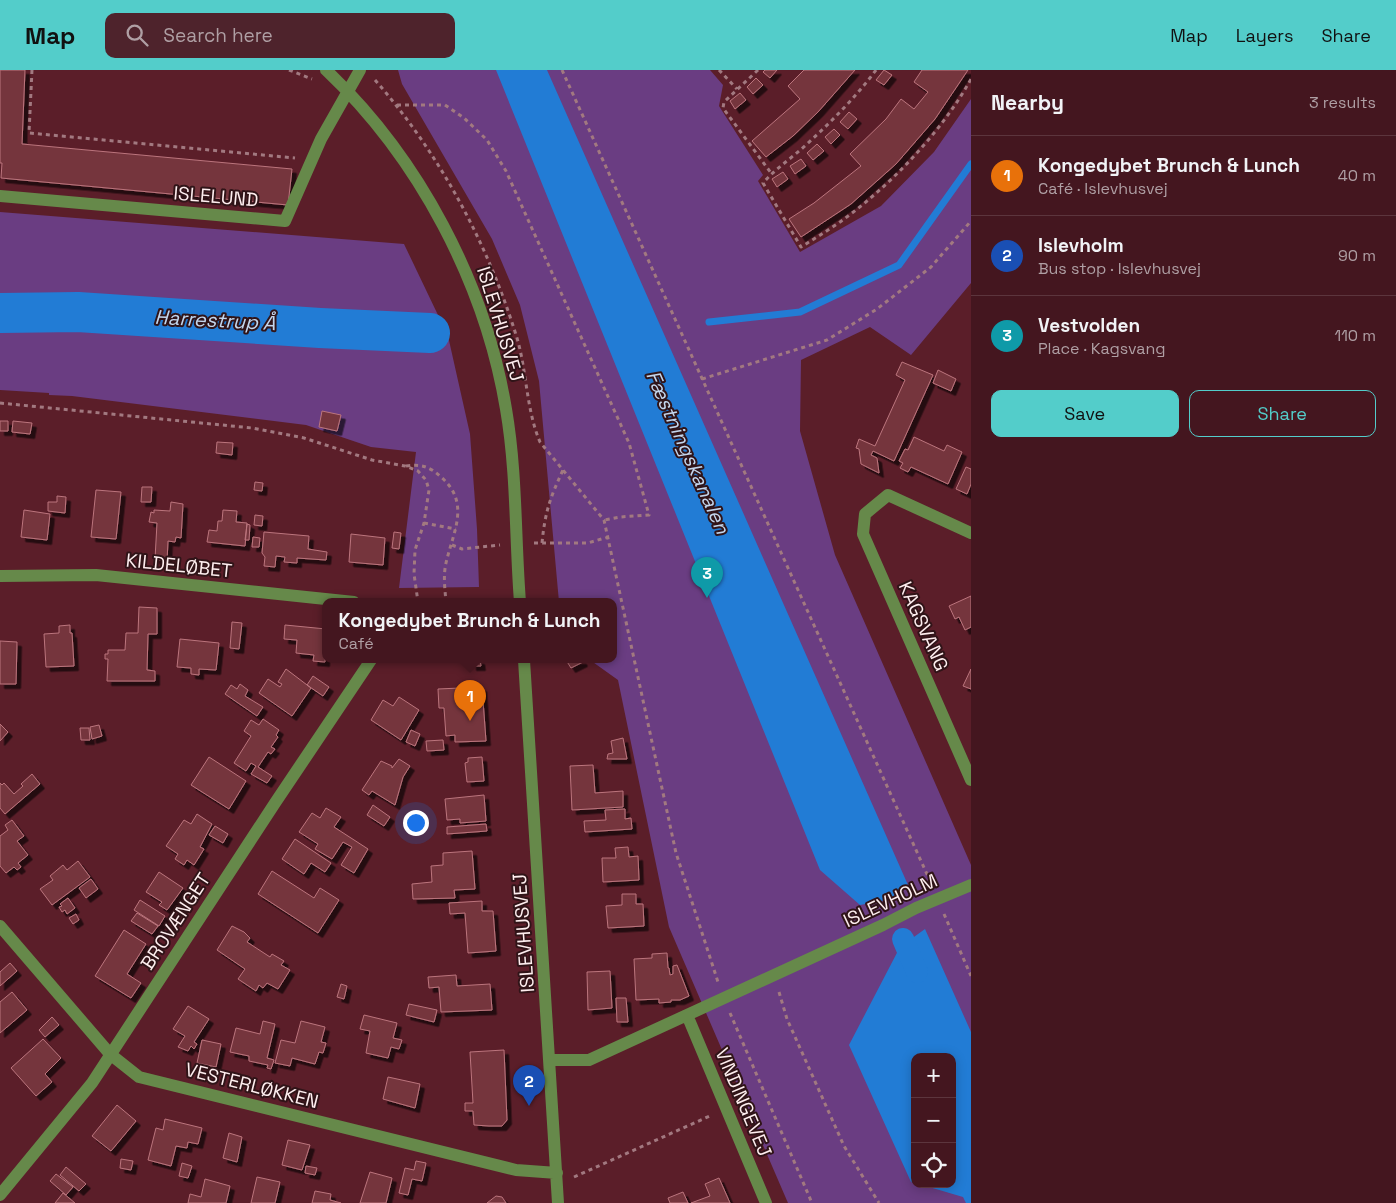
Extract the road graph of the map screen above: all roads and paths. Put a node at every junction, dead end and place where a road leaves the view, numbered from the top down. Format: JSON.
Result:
{"nodes":[{"id":1,"x":32,"y":70,"type":"edge"},
{"id":2,"x":326,"y":70,"type":"edge"},
{"id":3,"x":360,"y":70,"type":"edge"},
{"id":4,"x":562,"y":70,"type":"edge"},
{"id":5,"x":719,"y":70,"type":"edge"},
{"id":6,"x":758,"y":70,"type":"edge"},
{"id":7,"x":876,"y":70,"type":"edge"},
{"id":8,"x":971,"y":79,"type":"edge"},
{"id":9,"x":737,"y":89,"type":"junction"},
{"id":10,"x":348,"y":92,"type":"junction"},
{"id":11,"x":396,"y":105,"type":"dead end"},
{"id":12,"x":312,"y":159,"type":"junction"},
{"id":13,"x":771,"y":173,"type":"junction"},
{"id":14,"x":0,"y":196,"type":"edge"},
{"id":15,"x":971,"y":221,"type":"edge"},
{"id":16,"x":702,"y":379,"type":"junction"},
{"id":17,"x":0,"y":403,"type":"edge"},
{"id":18,"x":405,"y":466,"type":"junction"},
{"id":19,"x":563,"y":470,"type":"dead end"},
{"id":20,"x":604,"y":520,"type":"dead end"},
{"id":21,"x":424,"y":522,"type":"junction"},
{"id":22,"x":456,"y":529,"type":"junction"},
{"id":23,"x":971,"y":533,"type":"edge"},
{"id":24,"x":608,"y":537,"type":"dead end"},
{"id":25,"x":542,"y":543,"type":"dead end"},
{"id":26,"x":0,"y":576,"type":"edge"},
{"id":27,"x":417,"y":598,"type":"edge"},
{"id":28,"x":446,"y":598,"type":"edge"},
{"id":29,"x":517,"y":598,"type":"edge"},
{"id":30,"x":322,"y":599,"type":"edge"},
{"id":31,"x":369,"y":663,"type":"edge"},
{"id":32,"x":524,"y":663,"type":"edge"},
{"id":33,"x":971,"y":780,"type":"edge"},
{"id":34,"x":971,"y":884,"type":"edge"},
{"id":35,"x":937,"y":898,"type":"junction"},
{"id":36,"x":0,"y":926,"type":"edge"},
{"id":37,"x":773,"y":975,"type":"junction"},
{"id":38,"x":971,"y":976,"type":"edge"},
{"id":39,"x":724,"y":998,"type":"junction"},
{"id":40,"x":687,"y":1015,"type":"junction"},
{"id":41,"x":110,"y":1054,"type":"junction"},
{"id":42,"x":550,"y":1060,"type":"junction"},
{"id":43,"x":726,"y":1109,"type":"junction"},
{"id":44,"x":557,"y":1179,"type":"junction"},
{"id":45,"x":0,"y":1195,"type":"edge"},
{"id":46,"x":558,"y":1203,"type":"edge"},
{"id":47,"x":766,"y":1203,"type":"edge"},
{"id":48,"x":812,"y":1203,"type":"edge"},
{"id":49,"x":879,"y":1203,"type":"edge"}],
"edges":[{"from":1,"to":12,"type":"path"},
{"from":2,"to":10,"type":"street","name":"ISLEVHUSVEJ"},
{"from":3,"to":10,"type":"street","name":"ISLELUND"},
{"from":4,"to":16,"type":"path"},
{"from":5,"to":9,"type":"path"},
{"from":6,"to":9,"type":"path"},
{"from":7,"to":13,"type":"path"},
{"from":8,"to":13,"type":"path"},
{"from":9,"to":13,"type":"path"},
{"from":10,"to":12,"type":"street","name":"ISLELUND"},
{"from":10,"to":29,"type":"street","name":"ISLEVHUSVEJ"},
{"from":11,"to":20,"type":"path"},
{"from":12,"to":14,"type":"street","name":"ISLELUND"},
{"from":15,"to":16,"type":"path"},
{"from":16,"to":35,"type":"path"},
{"from":17,"to":18,"type":"path"},
{"from":18,"to":21,"type":"path"},
{"from":18,"to":22,"type":"path"},
{"from":19,"to":25,"type":"path"},
{"from":21,"to":22,"type":"path"},
{"from":21,"to":27,"type":"path"},
{"from":22,"to":28,"type":"path"},
{"from":23,"to":33,"type":"street","name":"KAGSVANG"},
{"from":24,"to":39,"type":"path"},
{"from":26,"to":30,"type":"street","name":"KILDELØBET"},
{"from":31,"to":41,"type":"street","name":"BROVÆNGET"},
{"from":32,"to":42,"type":"street","name":"ISLEVHUSVEJ"},
{"from":34,"to":35,"type":"street","name":"ISLEVHOLM"},
{"from":35,"to":37,"type":"street","name":"ISLEVHOLM"},
{"from":35,"to":38,"type":"path"},
{"from":36,"to":41,"type":"street","name":"VESTERLØKKEN"},
{"from":37,"to":39,"type":"street","name":"ISLEVHOLM"},
{"from":37,"to":49,"type":"path"},
{"from":39,"to":40,"type":"street","name":"ISLEVHOLM"},
{"from":39,"to":48,"type":"path"},
{"from":40,"to":42,"type":"street","name":"ISLEVHOLM"},
{"from":40,"to":43,"type":"street","name":"VINDINGEVEJ"},
{"from":41,"to":44,"type":"street","name":"VESTERLØKKEN"},
{"from":41,"to":45,"type":"street","name":"BROVÆNGET"},
{"from":42,"to":44,"type":"street","name":"ISLEVHUSVEJ"},
{"from":43,"to":44,"type":"path"},
{"from":43,"to":47,"type":"street","name":"VINDINGEVEJ"},
{"from":44,"to":46,"type":"street","name":"ISLEVHUSVEJ"}]}
